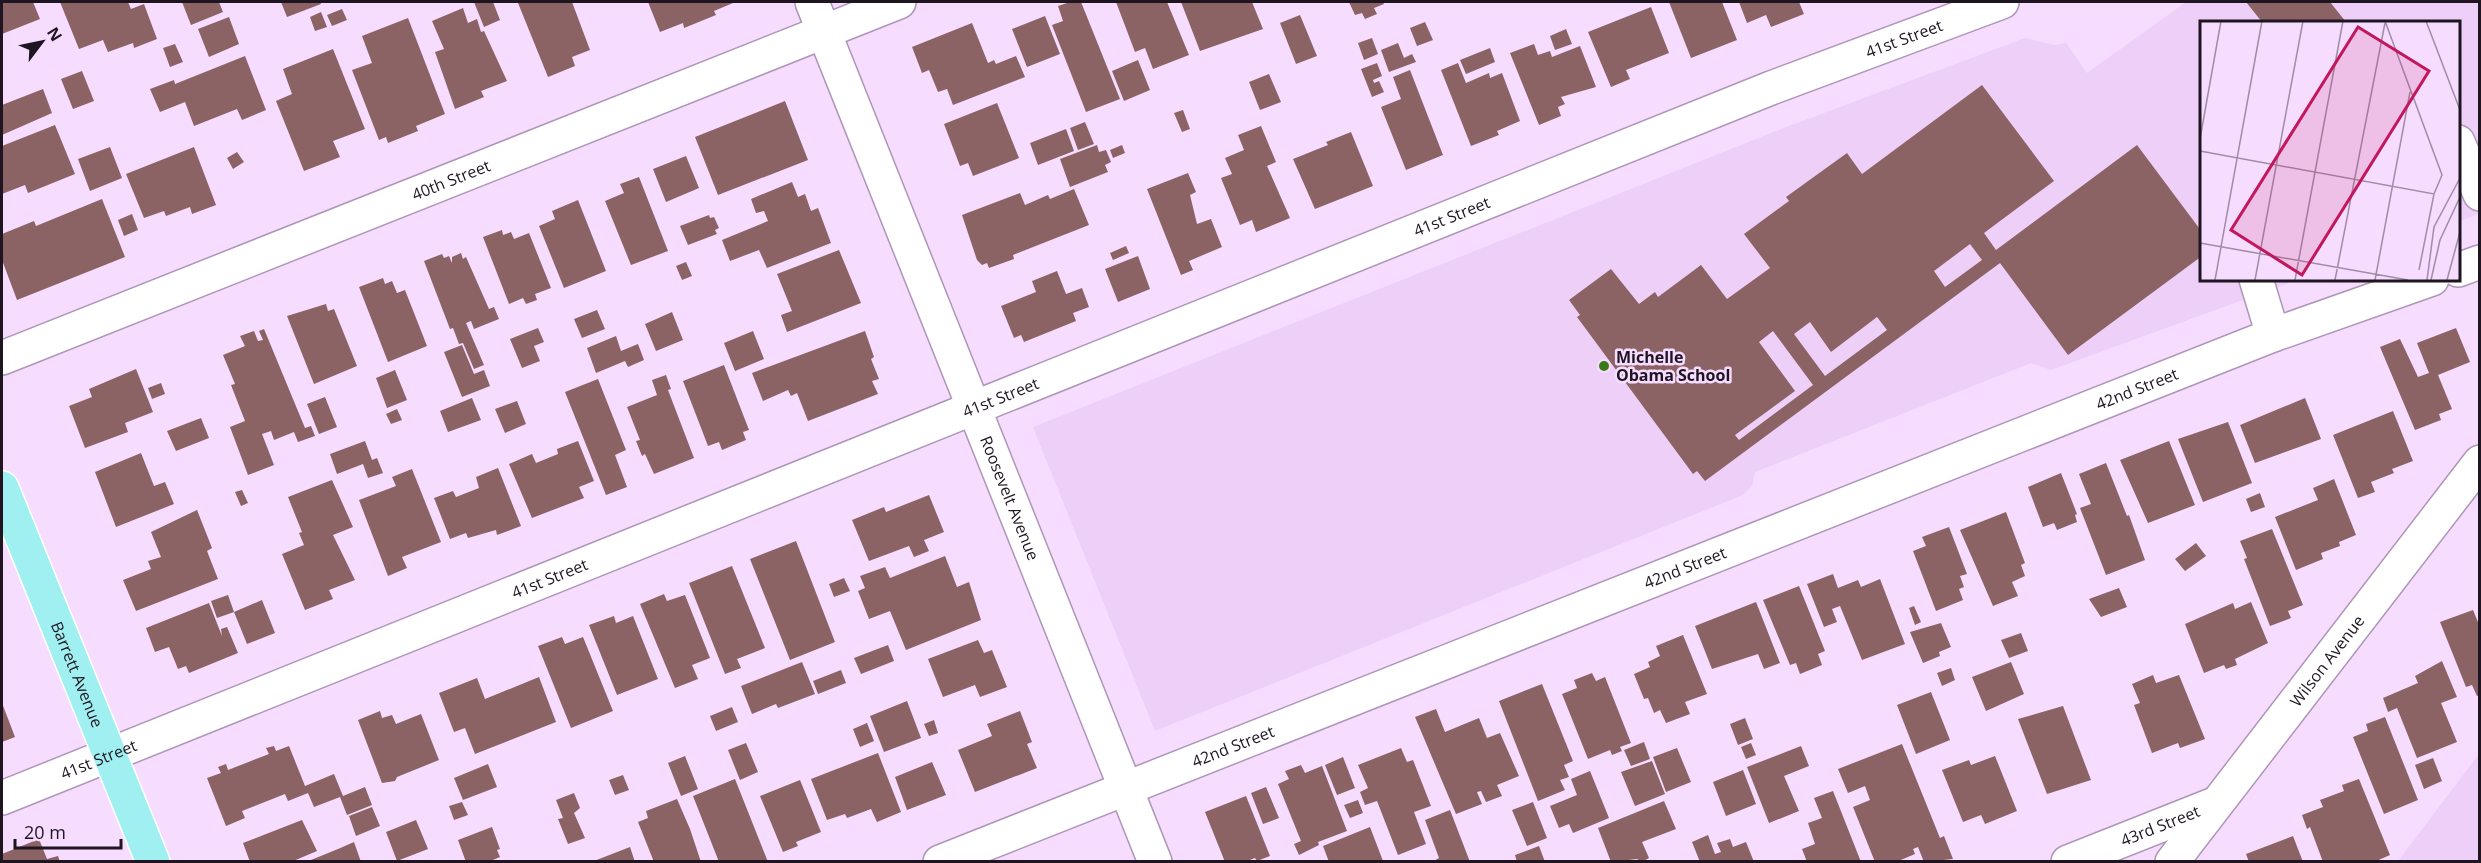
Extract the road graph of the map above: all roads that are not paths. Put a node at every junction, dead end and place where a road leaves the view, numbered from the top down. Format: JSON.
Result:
{"nodes":[{"id":1,"x":899,"y":2,"type":"edge"},
{"id":2,"x":2002,"y":2,"type":"edge"},
{"id":3,"x":818,"y":16,"type":"edge"},
{"id":4,"x":2460,"y":147,"type":"edge"},
{"id":5,"x":2480,"y":194,"type":"edge"},
{"id":6,"x":2480,"y":262,"type":"edge"},
{"id":7,"x":2460,"y":269,"type":"edge"},
{"id":8,"x":2256,"y":280,"type":"edge"},
{"id":9,"x":2429,"y":280,"type":"edge"},
{"id":10,"x":2273,"y":335,"type":"junction"},
{"id":11,"x":2,"y":358,"type":"edge"},
{"id":12,"x":973,"y":408,"type":"junction"},
{"id":13,"x":2480,"y":462,"type":"edge"},
{"id":14,"x":2,"y":488,"type":"edge"},
{"id":15,"x":110,"y":754,"type":"junction"},
{"id":16,"x":1125,"y":787,"type":"junction"},
{"id":17,"x":2,"y":798,"type":"edge"},
{"id":18,"x":2217,"y":803,"type":"junction"},
{"id":19,"x":153,"y":861,"type":"edge"},
{"id":20,"x":940,"y":861,"type":"edge"},
{"id":21,"x":1155,"y":861,"type":"edge"},
{"id":22,"x":2068,"y":861,"type":"edge"},
{"id":23,"x":2172,"y":861,"type":"edge"}],
"edges":[{"from":1,"to":3,"type":"street","name":"40th Street"},
{"from":2,"to":12,"type":"street","name":"41st Street"},
{"from":3,"to":11,"type":"street","name":"40th Street"},
{"from":3,"to":12,"type":"street","name":"Roosevelt Avenue"},
{"from":4,"to":5,"type":"street"},
{"from":6,"to":7,"type":"street"},
{"from":8,"to":10,"type":"street"},
{"from":9,"to":10,"type":"street","name":"42nd Street"},
{"from":10,"to":16,"type":"street","name":"42nd Street"},
{"from":12,"to":15,"type":"street","name":"41st Street"},
{"from":12,"to":16,"type":"street","name":"Roosevelt Avenue"},
{"from":13,"to":18,"type":"street","name":"Wilson Avenue"},
{"from":14,"to":15,"type":"main road","name":"Barrett Avenue"},
{"from":15,"to":17,"type":"street","name":"41st Street"},
{"from":15,"to":19,"type":"main road","name":"Barrett Avenue"},
{"from":16,"to":20,"type":"street","name":"42nd Street"},
{"from":16,"to":21,"type":"street","name":"Roosevelt Avenue"},
{"from":18,"to":22,"type":"street","name":"43rd Street"},
{"from":18,"to":23,"type":"street","name":"Wilson Avenue"}]}
